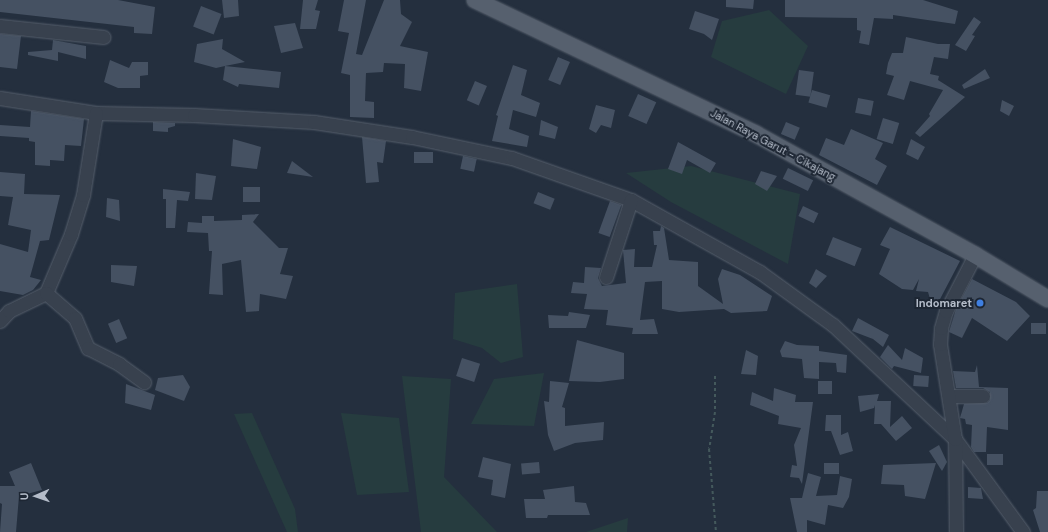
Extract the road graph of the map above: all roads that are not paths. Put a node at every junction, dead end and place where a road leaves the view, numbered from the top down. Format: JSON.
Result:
{"nodes":[{"id":1,"x":475,"y":0,"type":"edge"},
{"id":2,"x":490,"y":3,"type":"edge"},
{"id":3,"x":0,"y":26,"type":"edge"},
{"id":4,"x":103,"y":37,"type":"dead end"},
{"id":5,"x":0,"y":98,"type":"edge"},
{"id":6,"x":96,"y":113,"type":"junction"},
{"id":7,"x":631,"y":200,"type":"junction"},
{"id":8,"x":975,"y":255,"type":"junction"},
{"id":9,"x":606,"y":277,"type":"dead end"},
{"id":10,"x":46,"y":293,"type":"junction"},
{"id":11,"x":1048,"y":299,"type":"edge"},
{"id":12,"x":0,"y":321,"type":"edge"},
{"id":13,"x":144,"y":382,"type":"dead end"},
{"id":14,"x":949,"y":396,"type":"junction"},
{"id":15,"x":983,"y":396,"type":"dead end"},
{"id":16,"x":955,"y":439,"type":"junction"},
{"id":17,"x":956,"y":532,"type":"edge"},
{"id":18,"x":1023,"y":532,"type":"edge"}],
"edges":[{"from":1,"to":2,"type":"main road","name":"Jalan Raya Garut - Cikajang"},
{"from":2,"to":8,"type":"main road","name":"Jalan Raya Garut - Cikajang"},
{"from":3,"to":4,"type":"street"},
{"from":5,"to":6,"type":"street"},
{"from":6,"to":7,"type":"street"},
{"from":6,"to":10,"type":"street"},
{"from":7,"to":9,"type":"street"},
{"from":7,"to":16,"type":"street"},
{"from":8,"to":11,"type":"main road","name":"Jalan Raya Garut - Cikajang"},
{"from":8,"to":14,"type":"street"},
{"from":10,"to":12,"type":"street"},
{"from":10,"to":13,"type":"street"},
{"from":14,"to":15,"type":"street"},
{"from":14,"to":16,"type":"street"},
{"from":16,"to":17,"type":"street"},
{"from":16,"to":18,"type":"street"}]}
